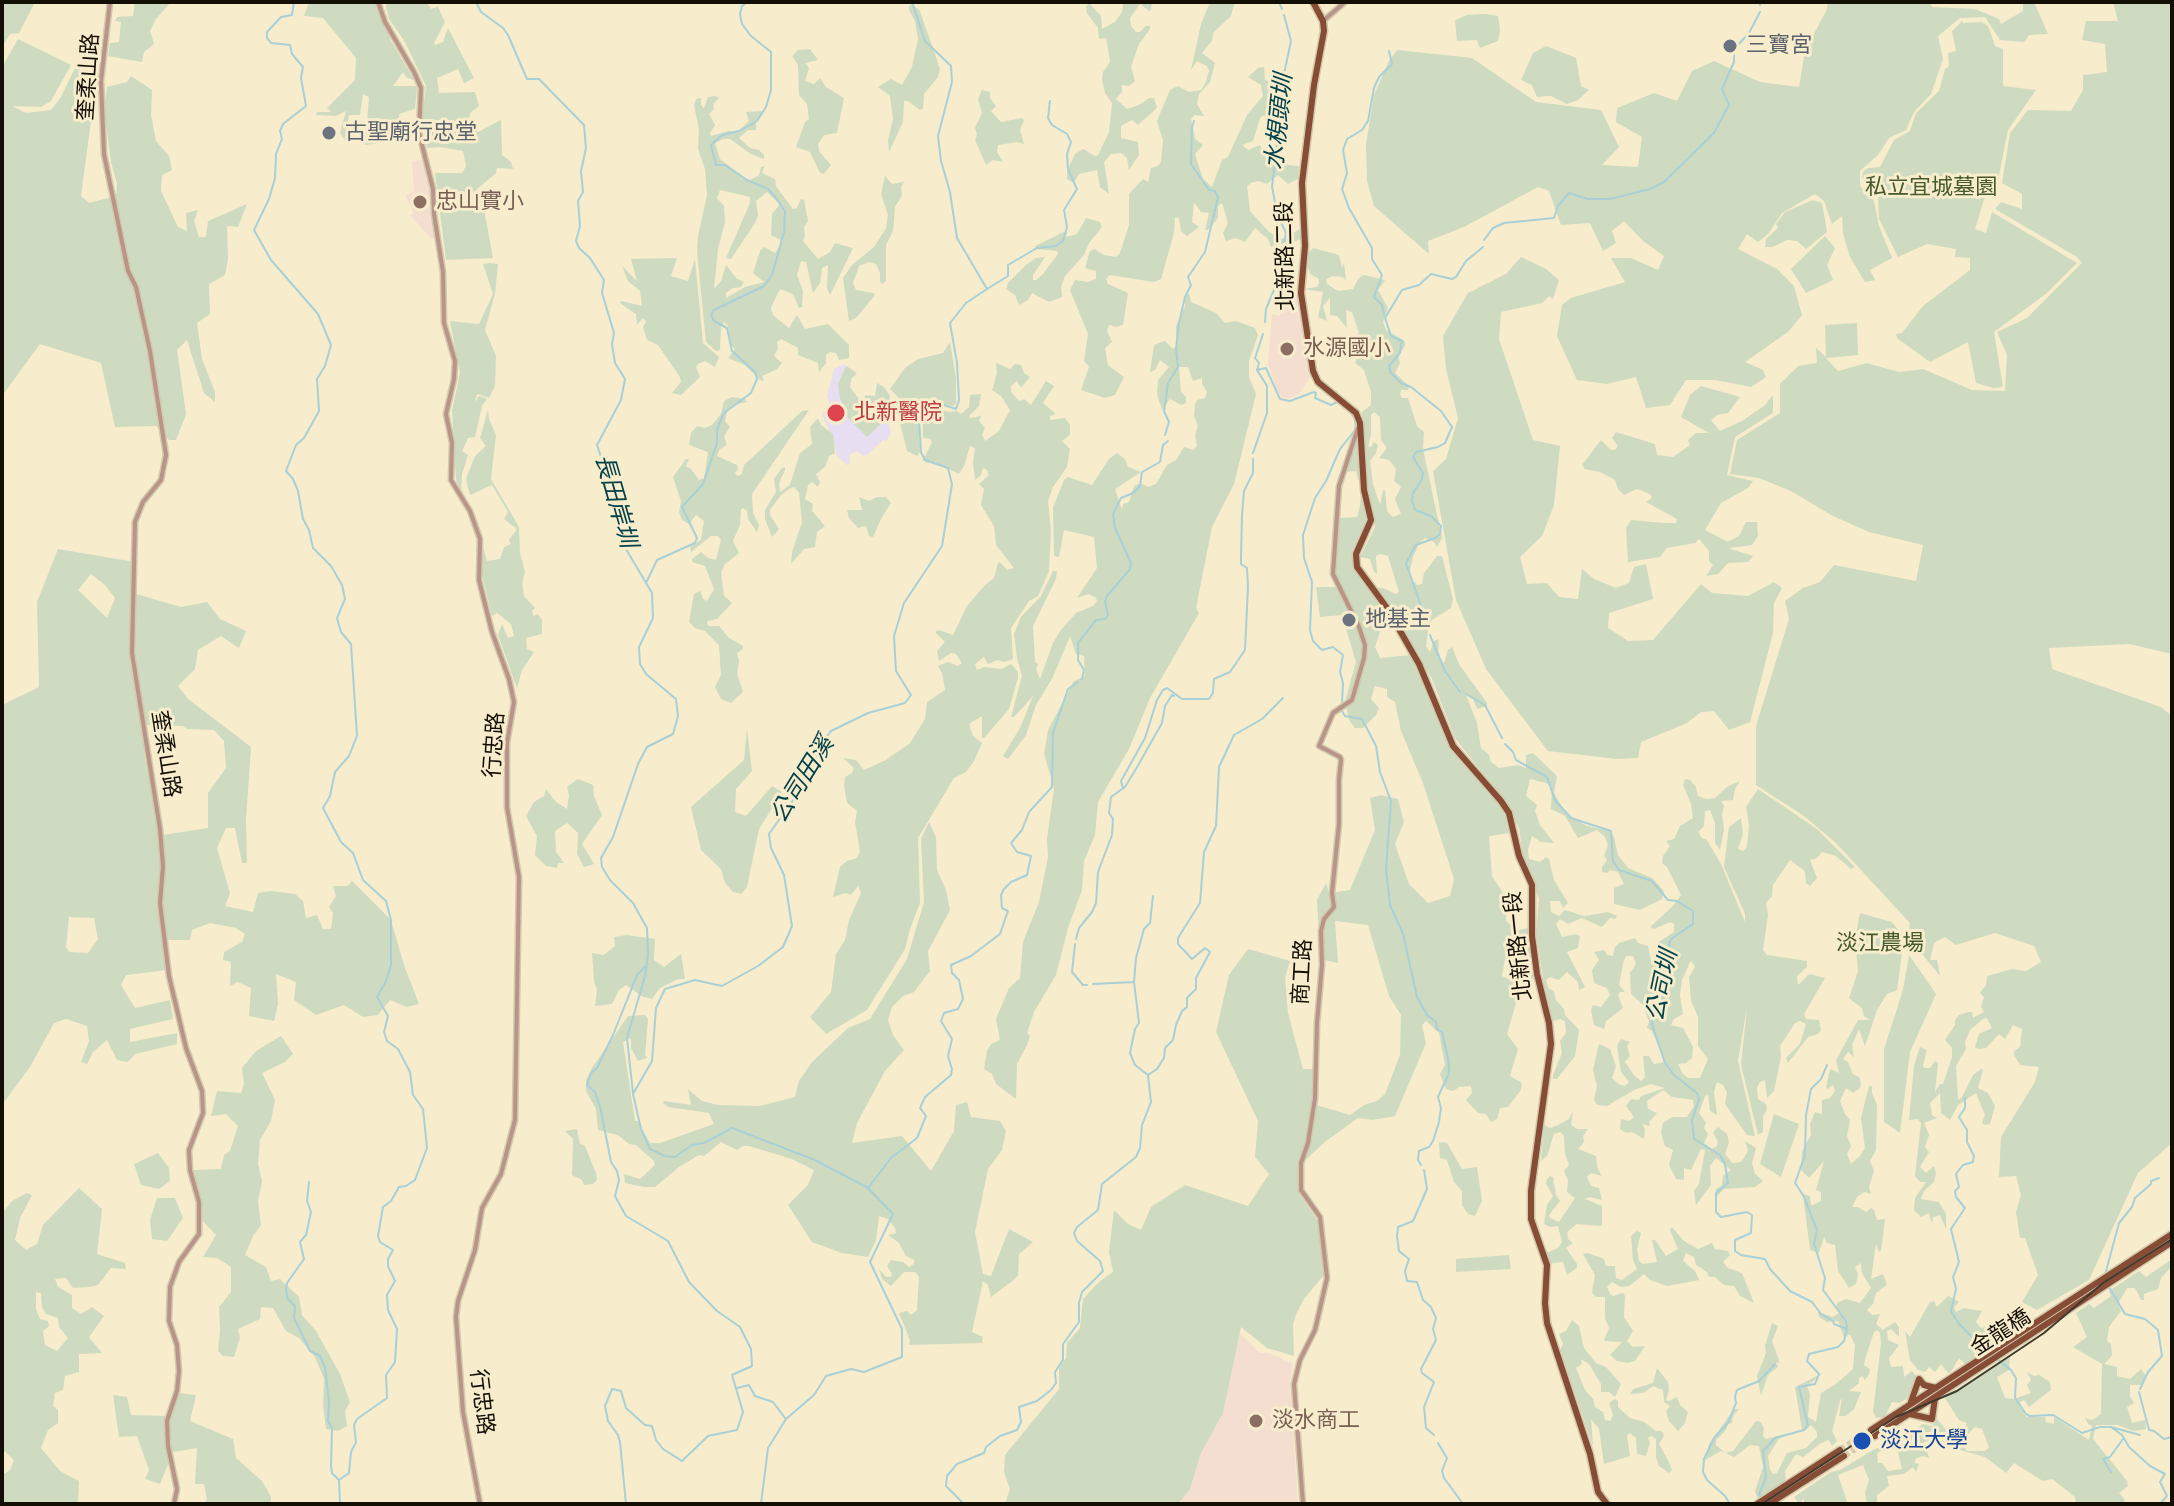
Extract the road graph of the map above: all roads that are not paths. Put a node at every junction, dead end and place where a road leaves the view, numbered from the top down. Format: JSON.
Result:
{"nodes":[{"id":1,"x":110,"y":2,"type":"edge"},
{"id":2,"x":378,"y":2,"type":"edge"},
{"id":3,"x":1313,"y":2,"type":"edge"},
{"id":4,"x":1345,"y":2,"type":"edge"},
{"id":5,"x":1323,"y":21,"type":"junction"},
{"id":6,"x":1360,"y":423,"type":"junction"},
{"id":7,"x":2172,"y":1234,"type":"edge"},
{"id":8,"x":2172,"y":1242,"type":"edge"},
{"id":9,"x":2073,"y":1302,"type":"junction"},
{"id":10,"x":1942,"y":1387,"type":"junction"},
{"id":11,"x":1935,"y":1397,"type":"junction"},
{"id":12,"x":1909,"y":1405,"type":"junction"},
{"id":13,"x":1910,"y":1414,"type":"junction"},
{"id":14,"x":1842,"y":1453,"type":"tunnel mouth"},
{"id":15,"x":1770,"y":1501,"type":"edge"},
{"id":16,"x":174,"y":1504,"type":"edge"},
{"id":17,"x":480,"y":1504,"type":"edge"},
{"id":18,"x":1303,"y":1504,"type":"edge"},
{"id":19,"x":1607,"y":1504,"type":"edge"},
{"id":20,"x":1758,"y":1504,"type":"edge"}],
"edges":[{"from":1,"to":16,"type":"street","name":"奎柔山路"},
{"from":2,"to":17,"type":"street","name":"行忠路"},
{"from":3,"to":5,"type":"main road"},
{"from":4,"to":5,"type":"street"},
{"from":5,"to":6,"type":"main road","name":"北新路二段"},
{"from":6,"to":18,"type":"street","name":"商工路"},
{"from":6,"to":19,"type":"main road","name":"北新路一段"},
{"from":7,"to":9,"type":"main road"},
{"from":8,"to":9,"type":"main road"},
{"from":9,"to":10,"type":"main road","name":"金龍橋"},
{"from":10,"to":11,"type":"main road"},
{"from":10,"to":12,"type":"main road"},
{"from":10,"to":12,"type":"main road"},
{"from":11,"to":13,"type":"main road"},
{"from":11,"to":13,"type":"main road"},
{"from":12,"to":13,"type":"main road"},
{"from":14,"to":15,"type":"main road"},
{"from":15,"to":20,"type":"main road"}]}
